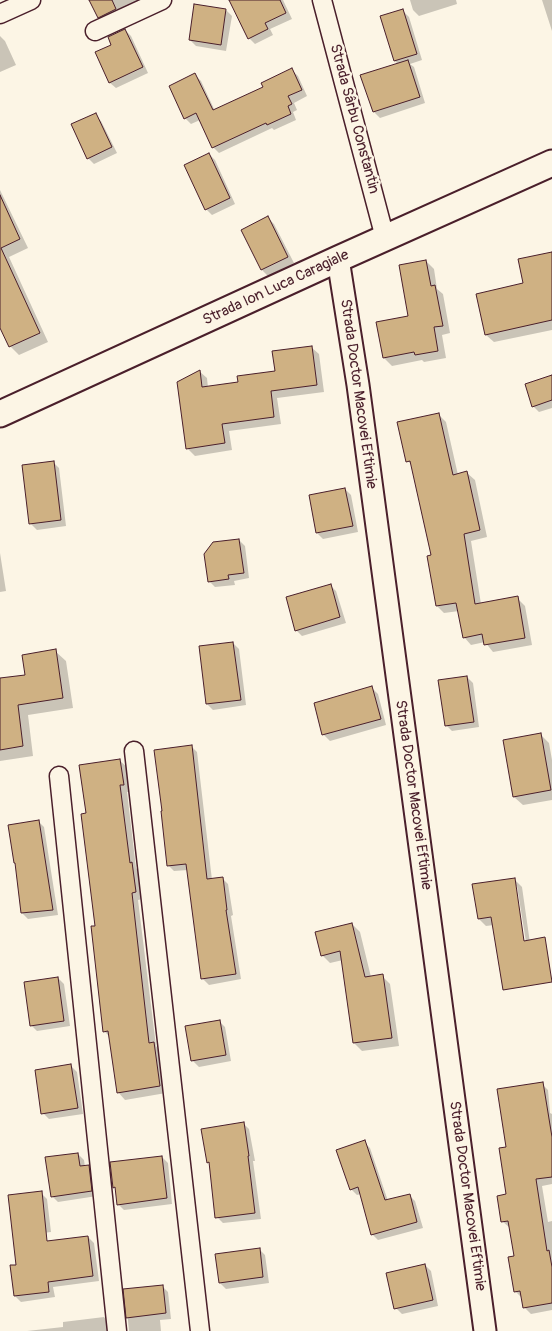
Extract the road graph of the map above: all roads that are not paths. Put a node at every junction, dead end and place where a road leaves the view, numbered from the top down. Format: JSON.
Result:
{"nodes":[{"id":1,"x":31,"y":0,"type":"edge"},
{"id":2,"x":162,"y":0,"type":"edge"},
{"id":3,"x":322,"y":0,"type":"edge"},
{"id":4,"x":0,"y":14,"type":"edge"},
{"id":5,"x":96,"y":31,"type":"dead end"},
{"id":6,"x":552,"y":163,"type":"edge"},
{"id":7,"x":386,"y":238,"type":"junction"},
{"id":8,"x":338,"y":259,"type":"junction"},
{"id":9,"x":0,"y":414,"type":"edge"},
{"id":10,"x":134,"y":751,"type":"dead end"},
{"id":11,"x":59,"y":776,"type":"dead end"},
{"id":12,"x":117,"y":1331,"type":"edge"},
{"id":13,"x":200,"y":1331,"type":"edge"},
{"id":14,"x":485,"y":1331,"type":"edge"}],
"edges":[{"from":1,"to":4,"type":"street"},
{"from":2,"to":5,"type":"street"},
{"from":3,"to":7,"type":"street","name":"Strada Sârbu Constantin"},
{"from":6,"to":7,"type":"main road","name":"Strada Ion Luca Caragiale"},
{"from":7,"to":8,"type":"main road","name":"Strada Ion Luca Caragiale"},
{"from":8,"to":9,"type":"main road","name":"Strada Ion Luca Caragiale"},
{"from":8,"to":14,"type":"street","name":"Strada Doctor Macovei Eftimie"},
{"from":10,"to":13,"type":"street"},
{"from":11,"to":12,"type":"street"}]}
